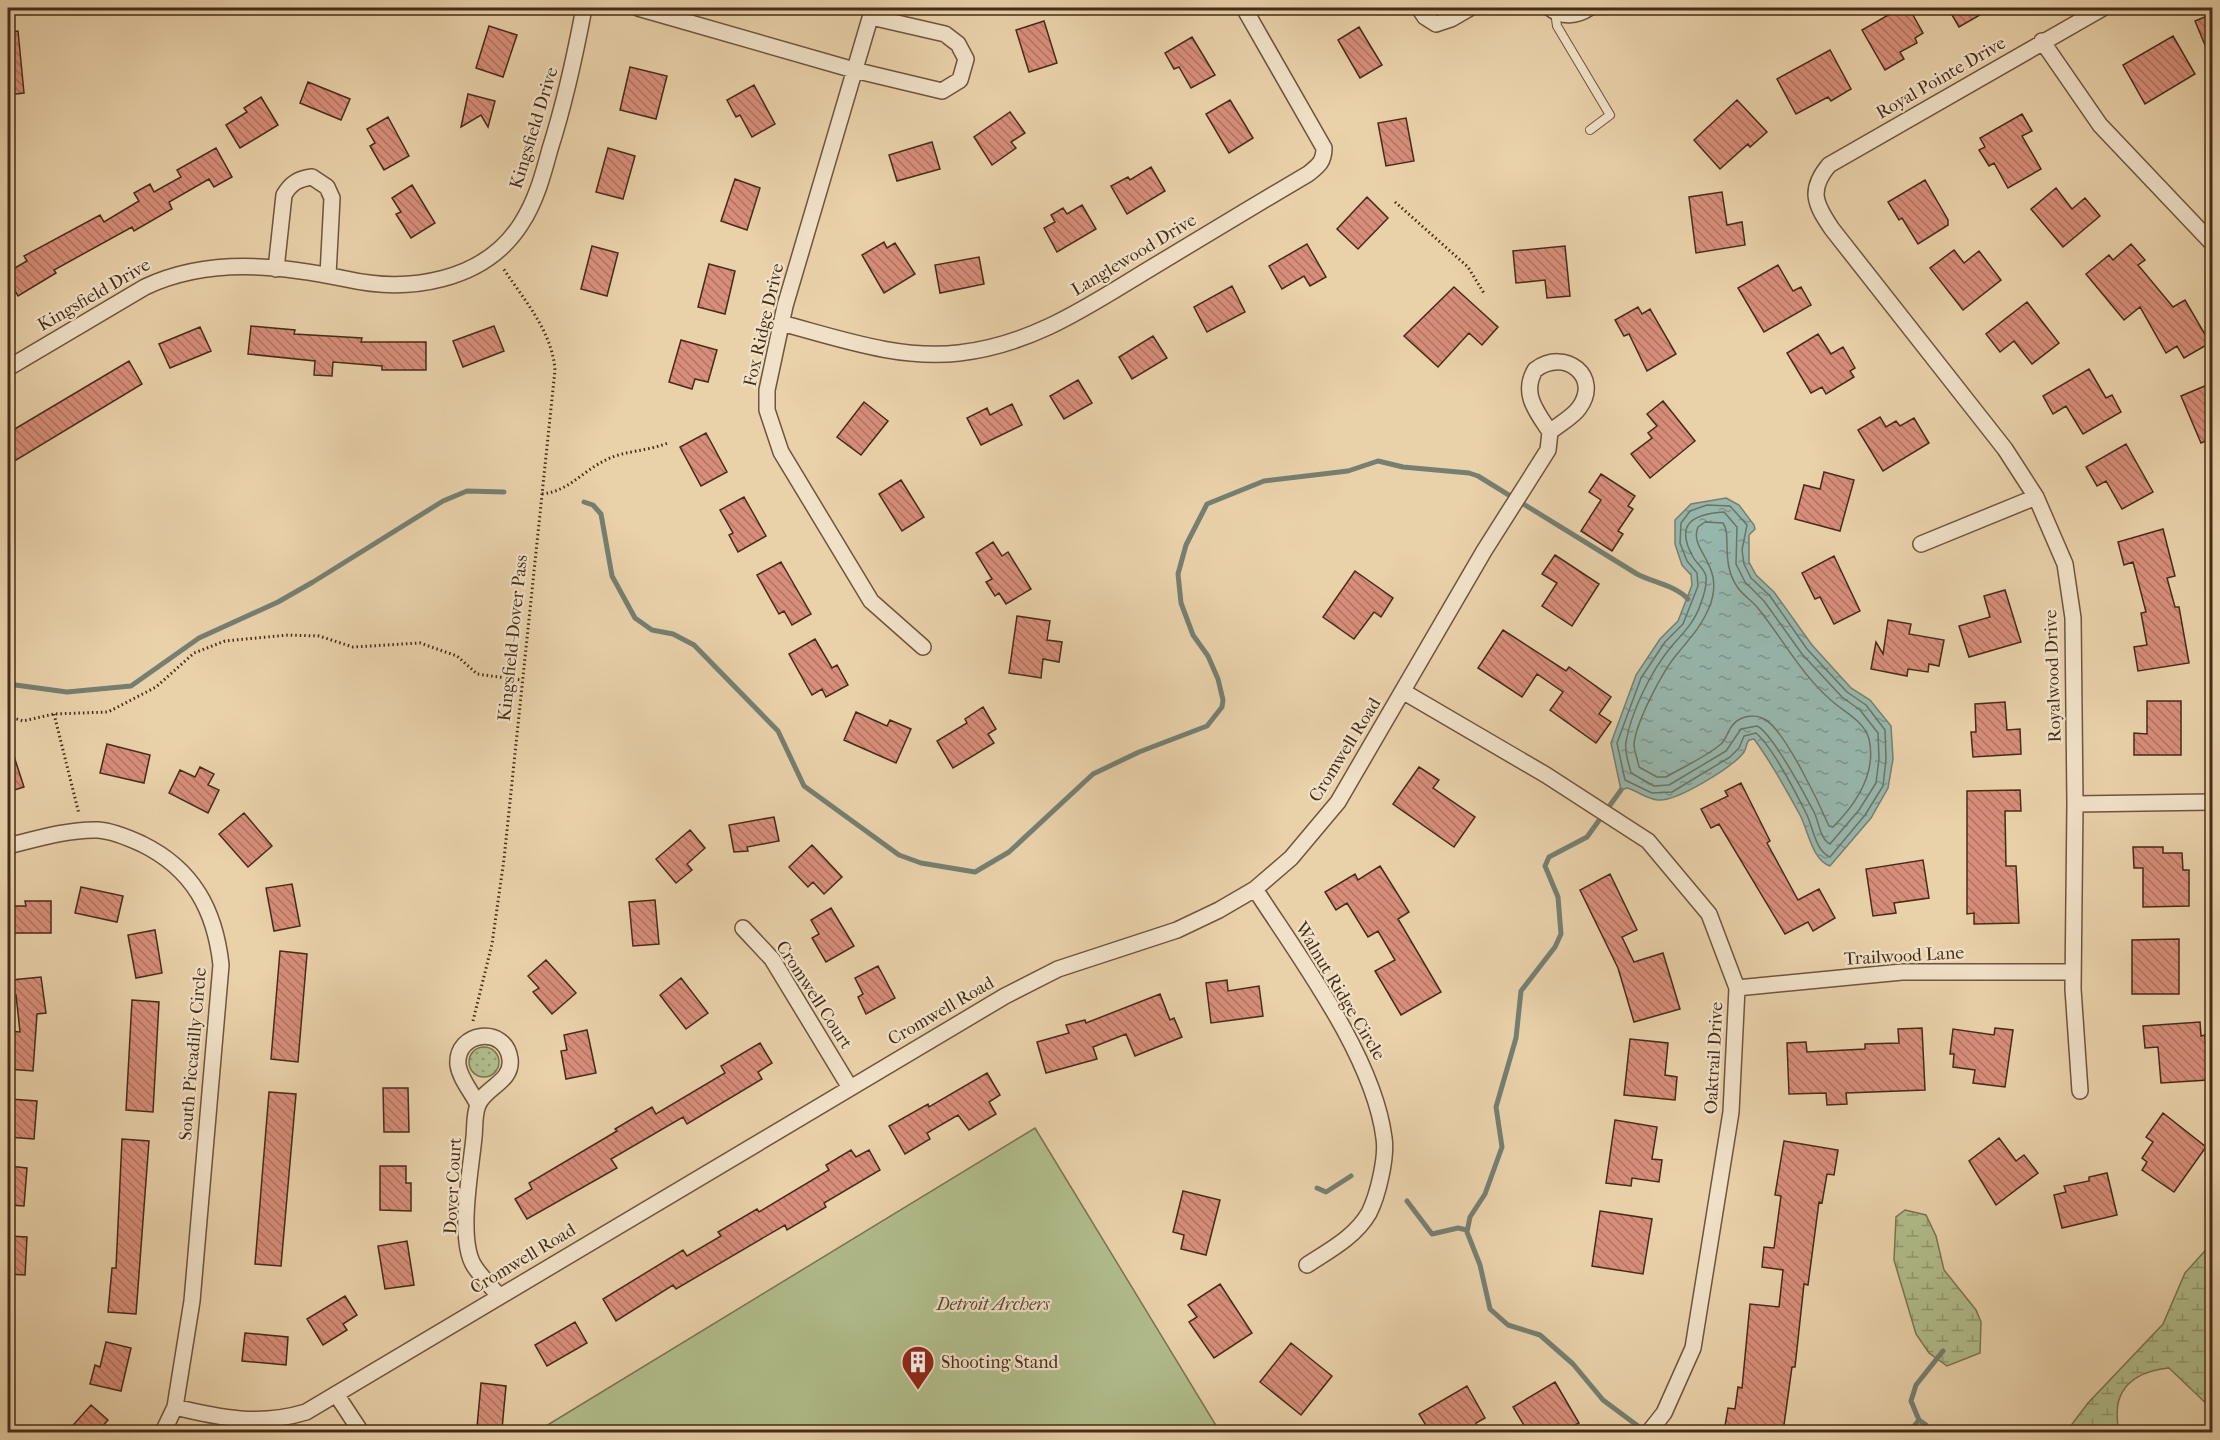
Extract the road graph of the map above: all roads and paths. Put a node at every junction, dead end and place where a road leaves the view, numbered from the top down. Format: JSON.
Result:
{"nodes":[{"id":1,"x":584,"y":8,"type":"edge"},
{"id":2,"x":638,"y":8,"type":"edge"},
{"id":3,"x":1244,"y":8,"type":"edge"},
{"id":4,"x":1419,"y":8,"type":"edge"},
{"id":5,"x":1470,"y":8,"type":"edge"},
{"id":6,"x":1589,"y":8,"type":"edge"},
{"id":7,"x":2103,"y":8,"type":"edge"},
{"id":8,"x":1552,"y":9,"type":"edge"},
{"id":9,"x":872,"y":12,"type":"edge"},
{"id":10,"x":2042,"y":41,"type":"junction"},
{"id":11,"x":854,"y":70,"type":"junction"},
{"id":12,"x":1590,"y":130,"type":"dead end"},
{"id":13,"x":1815,"y":196,"type":"joint"},
{"id":14,"x":1395,"y":202,"type":"dead end"},
{"id":15,"x":2212,"y":243,"type":"edge"},
{"id":16,"x":494,"y":254,"type":"junction"},
{"id":17,"x":276,"y":269,"type":"junction"},
{"id":18,"x":328,"y":275,"type":"junction"},
{"id":19,"x":1485,"y":295,"type":"dead end"},
{"id":20,"x":781,"y":323,"type":"junction"},
{"id":21,"x":8,"y":368,"type":"edge"},
{"id":22,"x":1550,"y":432,"type":"junction"},
{"id":23,"x":668,"y":443,"type":"dead end"},
{"id":24,"x":542,"y":494,"type":"junction"},
{"id":25,"x":2036,"y":497,"type":"junction"},
{"id":26,"x":1922,"y":544,"type":"dead end"},
{"id":27,"x":923,"y":647,"type":"dead end"},
{"id":28,"x":521,"y":680,"type":"junction"},
{"id":29,"x":1404,"y":692,"type":"junction"},
{"id":30,"x":54,"y":714,"type":"junction"},
{"id":31,"x":8,"y":716,"type":"edge"},
{"id":32,"x":2212,"y":802,"type":"edge"},
{"id":33,"x":2075,"y":804,"type":"junction"},
{"id":34,"x":83,"y":832,"type":"junction"},
{"id":35,"x":8,"y":846,"type":"edge"},
{"id":36,"x":1255,"y":889,"type":"junction"},
{"id":37,"x":742,"y":928,"type":"dead end"},
{"id":38,"x":2073,"y":972,"type":"junction"},
{"id":39,"x":1737,"y":988,"type":"junction"},
{"id":40,"x":473,"y":1038,"type":"junction"},
{"id":41,"x":849,"y":1086,"type":"junction"},
{"id":42,"x":2080,"y":1091,"type":"dead end"},
{"id":43,"x":478,"y":1105,"type":"junction"},
{"id":44,"x":1307,"y":1265,"type":"dead end"},
{"id":45,"x":499,"y":1296,"type":"junction"},
{"id":46,"x":336,"y":1394,"type":"junction"},
{"id":47,"x":175,"y":1407,"type":"junction"},
{"id":48,"x":163,"y":1432,"type":"edge"},
{"id":49,"x":361,"y":1432,"type":"edge"},
{"id":50,"x":1649,"y":1432,"type":"edge"}],
"edges":[{"from":1,"to":16,"type":"street","name":"Kingsfield Drive"},
{"from":2,"to":11,"type":"street"},
{"from":3,"to":20,"type":"street","name":"Langlewood Drive"},
{"from":4,"to":5,"type":"street"},
{"from":6,"to":8,"type":"street"},
{"from":7,"to":10,"type":"street","name":"Royal Pointe Drive"},
{"from":8,"to":12,"type":"lane"},
{"from":9,"to":11,"type":"street","name":"Fox Ridge Drive"},
{"from":9,"to":11,"type":"street"},
{"from":10,"to":13,"type":"street","name":"Royal Pointe Drive"},
{"from":10,"to":15,"type":"street"},
{"from":11,"to":20,"type":"street","name":"Fox Ridge Drive"},
{"from":13,"to":25,"type":"street","name":"Royalwood Drive"},
{"from":14,"to":19,"type":"path"},
{"from":16,"to":18,"type":"street","name":"Kingsfield Drive"},
{"from":16,"to":24,"type":"path","name":"Kingsfield-Dover Pass"},
{"from":17,"to":18,"type":"street","name":"Kingsfield Drive"},
{"from":17,"to":18,"type":"street"},
{"from":17,"to":21,"type":"street","name":"Kingsfield Drive"},
{"from":20,"to":27,"type":"street","name":"Fox Ridge Drive"},
{"from":22,"to":22,"type":"street"},
{"from":22,"to":29,"type":"street","name":"Cromwell Road"},
{"from":23,"to":24,"type":"path"},
{"from":24,"to":28,"type":"path","name":"Kingsfield-Dover Pass"},
{"from":25,"to":26,"type":"street"},
{"from":25,"to":33,"type":"street","name":"Royalwood Drive"},
{"from":28,"to":30,"type":"path"},
{"from":28,"to":40,"type":"path","name":"Kingsfield-Dover Pass"},
{"from":29,"to":36,"type":"street","name":"Cromwell Road"},
{"from":29,"to":39,"type":"street","name":"Oaktrail Drive"},
{"from":30,"to":31,"type":"path"},
{"from":30,"to":34,"type":"path"},
{"from":32,"to":33,"type":"street"},
{"from":33,"to":38,"type":"street","name":"Royalwood Drive"},
{"from":34,"to":35,"type":"street","name":"South Piccadilly Circle"},
{"from":34,"to":47,"type":"street","name":"South Piccadilly Circle"},
{"from":36,"to":41,"type":"street","name":"Cromwell Road"},
{"from":36,"to":44,"type":"street","name":"Walnut Ridge Circle"},
{"from":37,"to":41,"type":"street","name":"Cromwell Court"},
{"from":38,"to":39,"type":"street","name":"Trailwood Lane"},
{"from":38,"to":42,"type":"street","name":"Royalwood Drive"},
{"from":39,"to":50,"type":"street","name":"Oaktrail Drive"},
{"from":40,"to":43,"type":"street"},
{"from":40,"to":43,"type":"street"},
{"from":41,"to":45,"type":"street","name":"Cromwell Road"},
{"from":43,"to":45,"type":"street","name":"Dover Court"},
{"from":45,"to":46,"type":"street","name":"Cromwell Road"},
{"from":46,"to":47,"type":"street","name":"Cromwell Road"},
{"from":46,"to":49,"type":"street"},
{"from":47,"to":48,"type":"street","name":"South Piccadilly Circle"}]}
